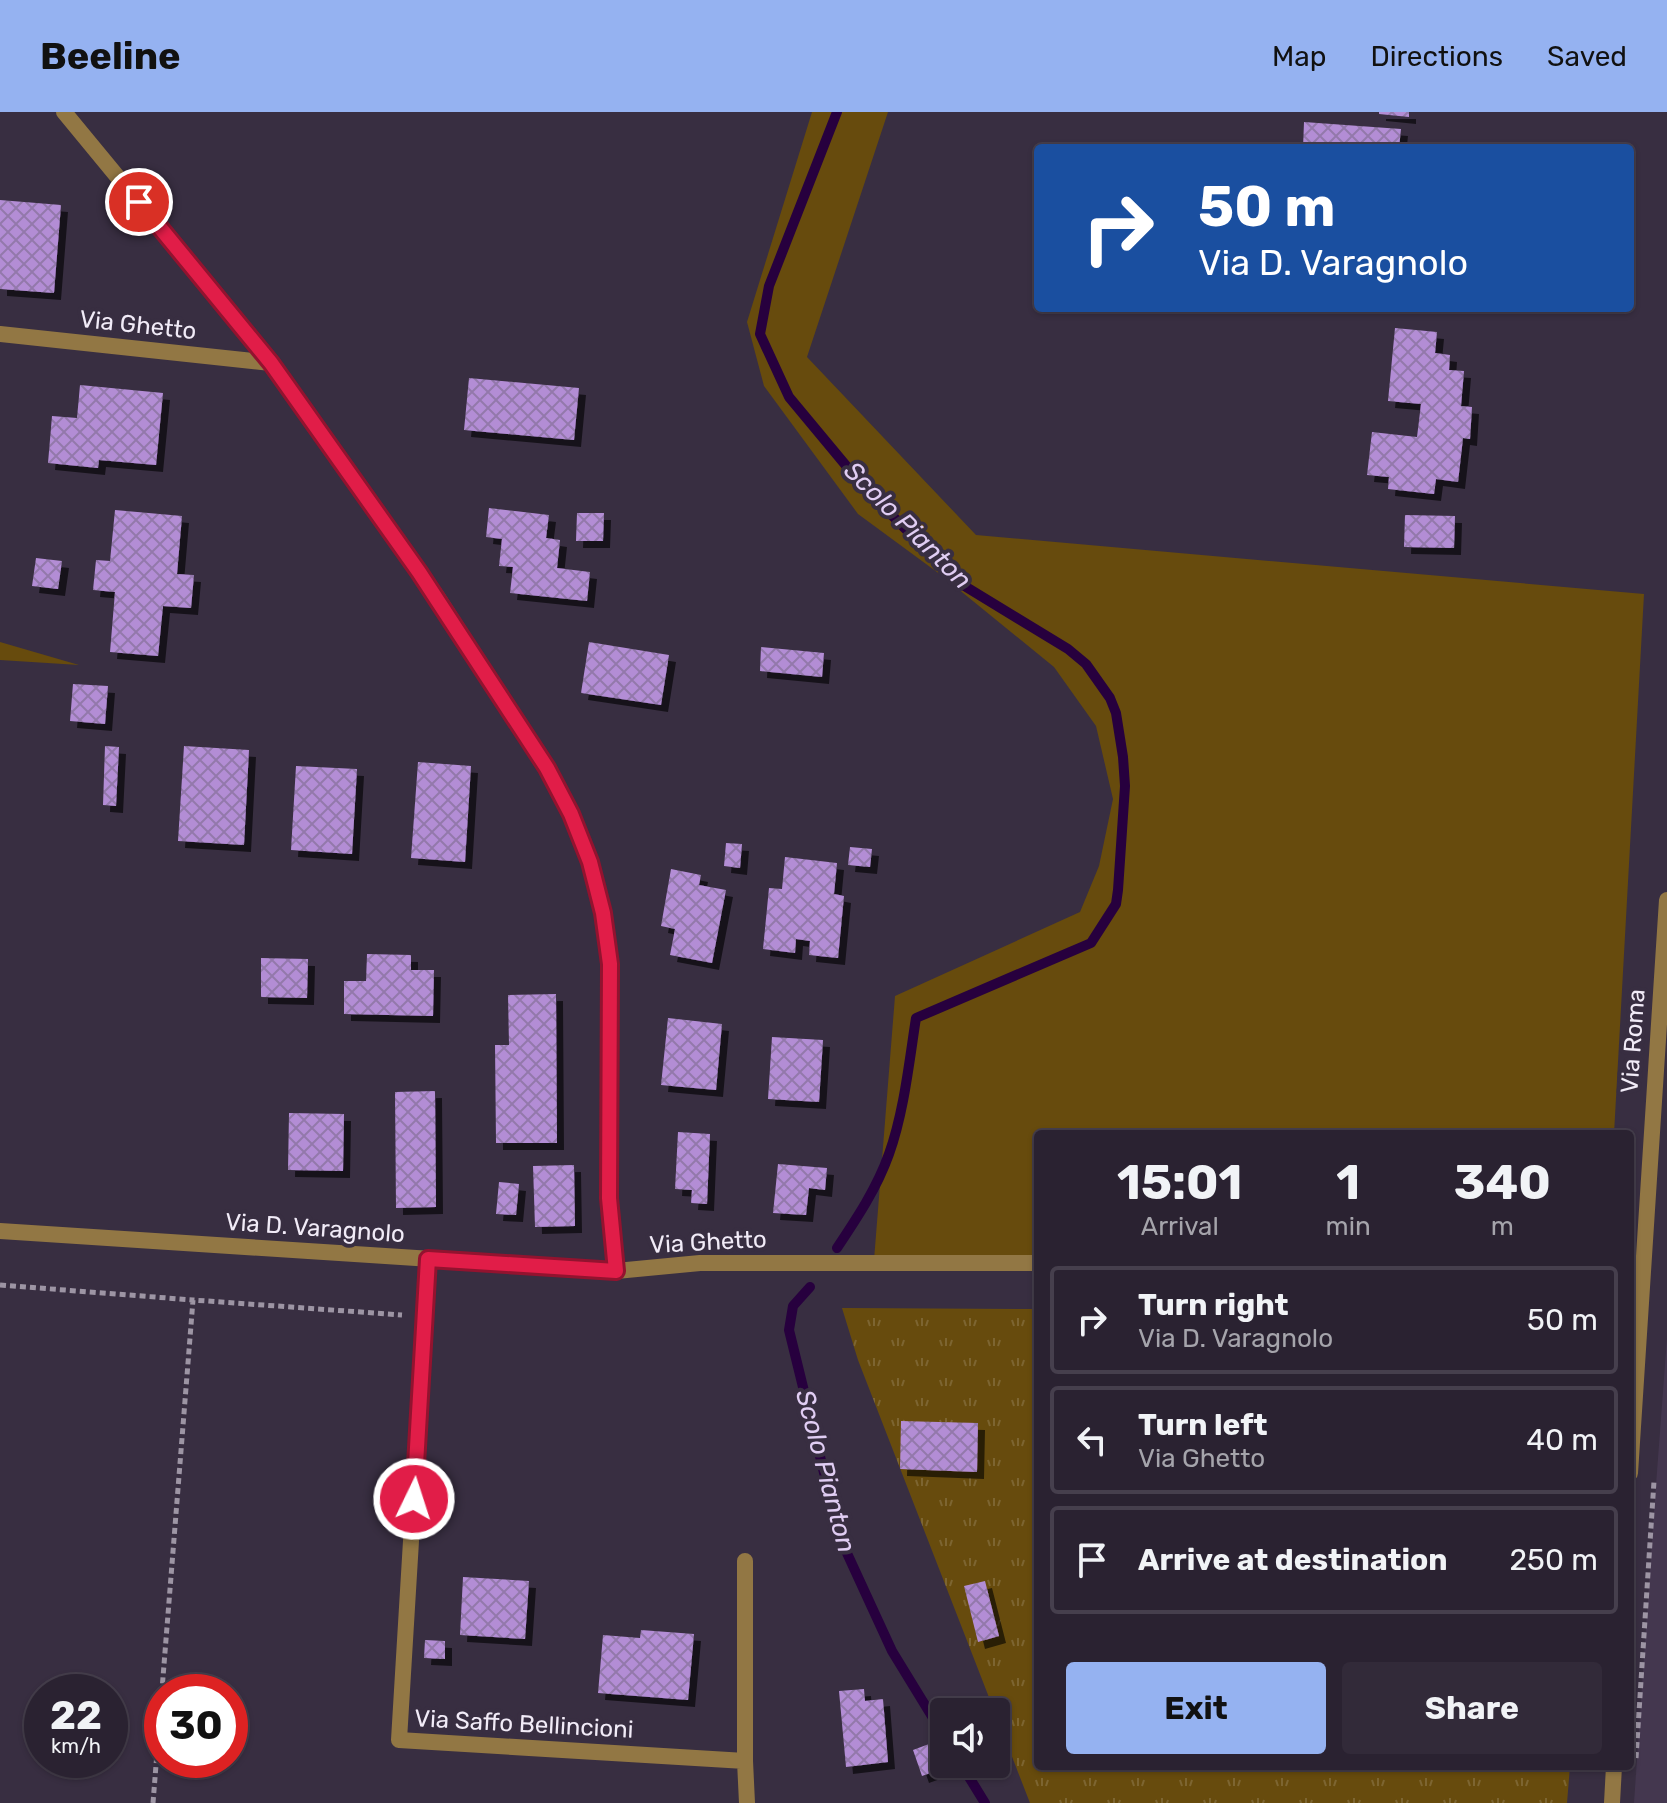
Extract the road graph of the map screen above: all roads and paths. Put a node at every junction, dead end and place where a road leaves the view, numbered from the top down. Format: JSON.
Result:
{"nodes":[{"id":1,"x":64,"y":112,"type":"edge"},
{"id":2,"x":0,"y":334,"type":"edge"},
{"id":3,"x":271,"y":363,"type":"junction"},
{"id":4,"x":1667,"y":900,"type":"edge"},
{"id":5,"x":1665,"y":947,"type":"edge"},
{"id":6,"x":5,"y":1232,"type":"edge"},
{"id":7,"x":428,"y":1259,"type":"junction"},
{"id":8,"x":1034,"y":1263,"type":"edge"},
{"id":9,"x":1636,"y":1264,"type":"edge"},
{"id":10,"x":616,"y":1271,"type":"junction"},
{"id":11,"x":0,"y":1285,"type":"edge"},
{"id":12,"x":193,"y":1300,"type":"junction"},
{"id":13,"x":426,"y":1317,"type":"junction"},
{"id":14,"x":1634,"y":1334,"type":"edge"},
{"id":15,"x":1655,"y":1474,"type":"dead end"},
{"id":16,"x":745,"y":1561,"type":"dead end"},
{"id":17,"x":745,"y":1761,"type":"junction"},
{"id":18,"x":1614,"y":1770,"type":"edge"},
{"id":19,"x":1636,"y":1772,"type":"dead end"},
{"id":20,"x":153,"y":1803,"type":"edge"},
{"id":21,"x":747,"y":1803,"type":"edge"},
{"id":22,"x":1612,"y":1803,"type":"edge"}],
"edges":[{"from":1,"to":3,"type":"street","name":"Via Ghetto"},
{"from":2,"to":3,"type":"street","name":"Via Ghetto"},
{"from":3,"to":10,"type":"street","name":"Via Ghetto"},
{"from":4,"to":5,"type":"street","name":"Via Roma"},
{"from":5,"to":9,"type":"street","name":"Via Roma"},
{"from":6,"to":7,"type":"street","name":"Via D. Varagnolo"},
{"from":7,"to":10,"type":"street","name":"Via D. Varagnolo"},
{"from":7,"to":13,"type":"street","name":"Via Saffo Bellincioni"},
{"from":8,"to":10,"type":"street","name":"Via Ghetto"},
{"from":9,"to":14,"type":"street","name":"Via Roma"},
{"from":11,"to":12,"type":"path"},
{"from":12,"to":13,"type":"path"},
{"from":12,"to":20,"type":"path"},
{"from":13,"to":17,"type":"street","name":"Via Saffo Bellincioni"},
{"from":15,"to":19,"type":"path"},
{"from":16,"to":17,"type":"street"},
{"from":17,"to":21,"type":"street"},
{"from":18,"to":22,"type":"street"}]}
